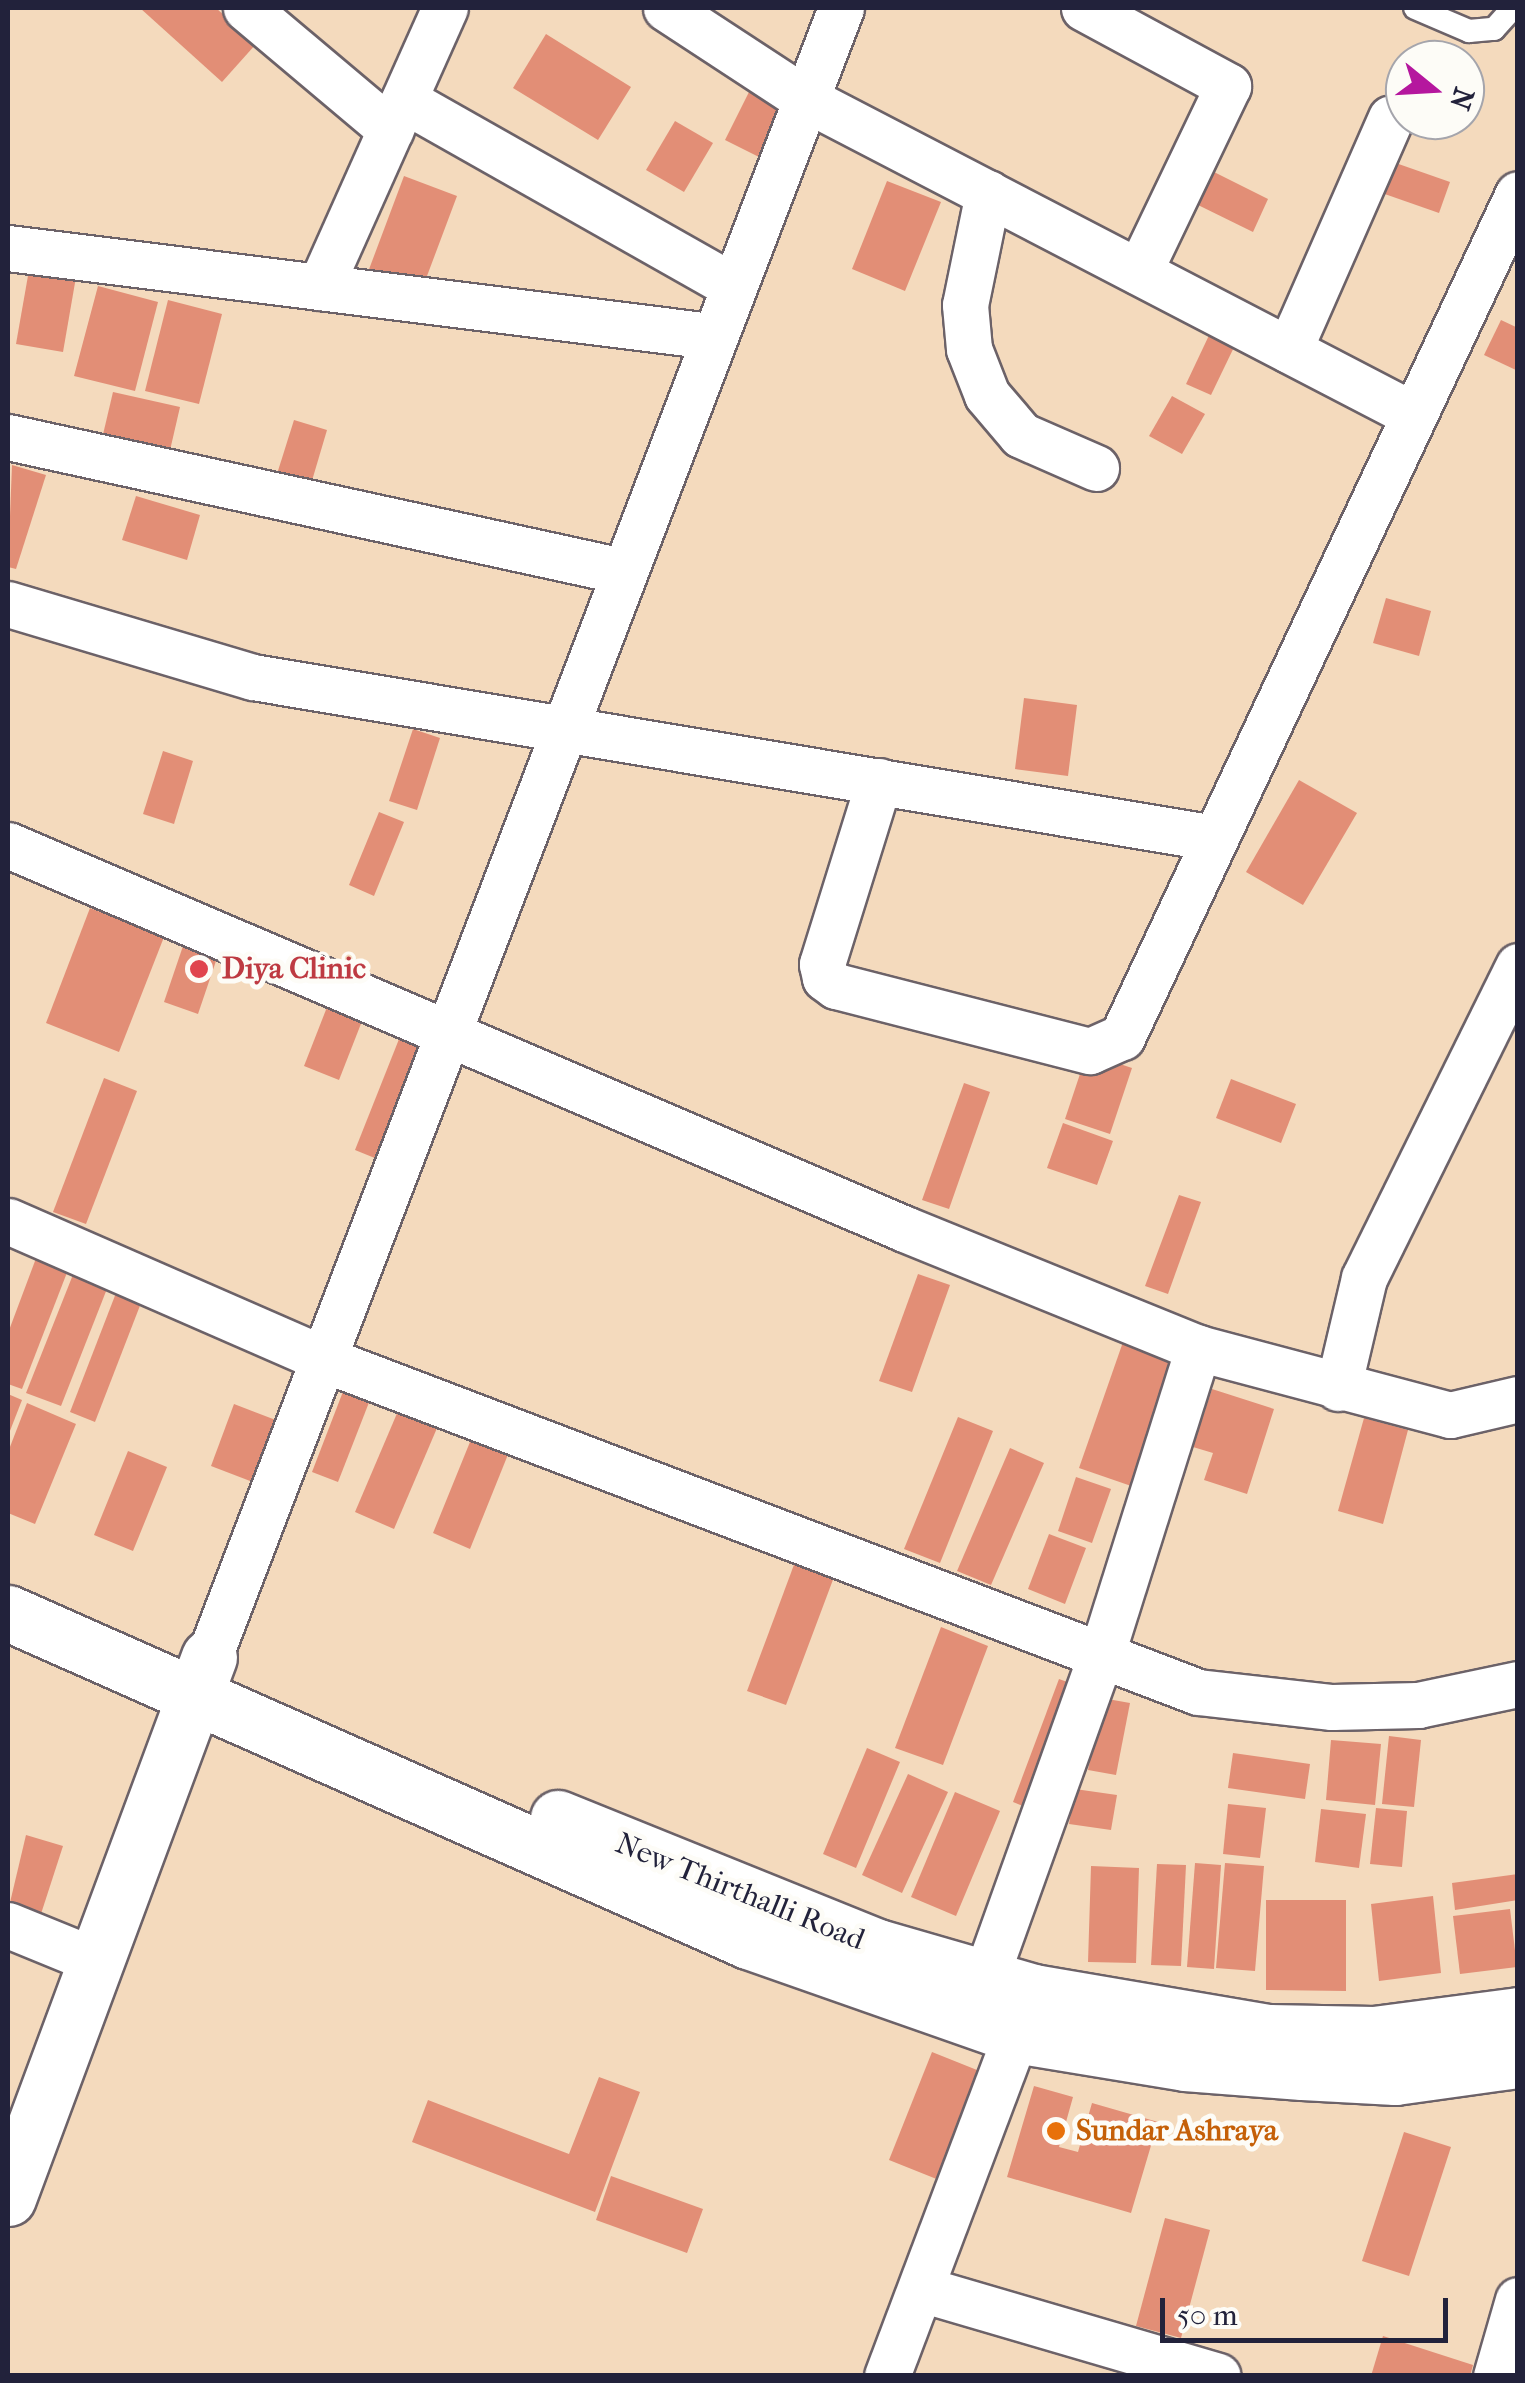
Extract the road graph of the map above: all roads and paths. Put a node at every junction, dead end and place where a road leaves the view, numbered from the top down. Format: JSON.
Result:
{"nodes":[{"id":1,"x":246,"y":8,"type":"edge"},
{"id":2,"x":446,"y":8,"type":"edge"},
{"id":3,"x":666,"y":8,"type":"edge"},
{"id":4,"x":841,"y":8,"type":"edge"},
{"id":5,"x":1084,"y":8,"type":"edge"},
{"id":6,"x":1415,"y":8,"type":"edge"},
{"id":7,"x":1513,"y":8,"type":"edge"},
{"id":8,"x":802,"y":97,"type":"junction"},
{"id":9,"x":397,"y":115,"type":"junction"},
{"id":10,"x":1385,"y":134,"type":"edge"},
{"id":11,"x":988,"y":194,"type":"junction"},
{"id":12,"x":1518,"y":194,"type":"edge"},
{"id":13,"x":8,"y":248,"type":"edge"},
{"id":14,"x":1138,"y":272,"type":"junction"},
{"id":15,"x":730,"y":285,"type":"junction"},
{"id":16,"x":320,"y":288,"type":"junction"},
{"id":17,"x":711,"y":336,"type":"junction"},
{"id":18,"x":1289,"y":350,"type":"junction"},
{"id":19,"x":1410,"y":412,"type":"junction"},
{"id":20,"x":8,"y":437,"type":"edge"},
{"id":21,"x":1096,"y":468,"type":"dead end"},
{"id":22,"x":622,"y":571,"type":"junction"},
{"id":23,"x":8,"y":604,"type":"edge"},
{"id":24,"x":563,"y":733,"type":"junction"},
{"id":25,"x":879,"y":781,"type":"junction"},
{"id":26,"x":1214,"y":838,"type":"junction"},
{"id":27,"x":8,"y":845,"type":"edge"},
{"id":28,"x":1518,"y":966,"type":"edge"},
{"id":29,"x":451,"y":1036,"type":"junction"},
{"id":30,"x":8,"y":1221,"type":"edge"},
{"id":31,"x":1198,"y":1348,"type":"junction"},
{"id":32,"x":326,"y":1360,"type":"junction"},
{"id":33,"x":1338,"y":1388,"type":"junction"},
{"id":34,"x":1518,"y":1398,"type":"edge"},
{"id":35,"x":8,"y":1573,"type":"edge"},
{"id":36,"x":8,"y":1614,"type":"edge"},
{"id":37,"x":1102,"y":1653,"type":"junction"},
{"id":38,"x":203,"y":1675,"type":"junction"},
{"id":39,"x":1518,"y":1684,"type":"edge"},
{"id":40,"x":8,"y":1925,"type":"edge"},
{"id":41,"x":96,"y":1960,"type":"junction"},
{"id":42,"x":986,"y":1979,"type":"junction"},
{"id":43,"x":1518,"y":2014,"type":"edge"},
{"id":44,"x":1016,"y":2035,"type":"junction"},
{"id":45,"x":1518,"y":2060,"type":"edge"},
{"id":46,"x":8,"y":2198,"type":"edge"},
{"id":47,"x":920,"y":2289,"type":"junction"},
{"id":48,"x":1518,"y":2300,"type":"edge"},
{"id":49,"x":1086,"y":2357,"type":"edge"},
{"id":50,"x":887,"y":2376,"type":"edge"},
{"id":51,"x":1218,"y":2376,"type":"edge"},
{"id":52,"x":1496,"y":2376,"type":"edge"}],
"edges":[{"from":1,"to":9,"type":"street"},
{"from":2,"to":9,"type":"street"},
{"from":3,"to":8,"type":"street"},
{"from":4,"to":8,"type":"street"},
{"from":5,"to":14,"type":"street"},
{"from":6,"to":7,"type":"lane"},
{"from":8,"to":11,"type":"street"},
{"from":8,"to":15,"type":"street"},
{"from":9,"to":15,"type":"street"},
{"from":9,"to":16,"type":"street"},
{"from":10,"to":18,"type":"street"},
{"from":11,"to":14,"type":"street"},
{"from":11,"to":21,"type":"street"},
{"from":12,"to":19,"type":"street"},
{"from":13,"to":16,"type":"street"},
{"from":14,"to":18,"type":"street"},
{"from":15,"to":17,"type":"street"},
{"from":16,"to":17,"type":"street"},
{"from":17,"to":22,"type":"street"},
{"from":18,"to":19,"type":"street"},
{"from":19,"to":26,"type":"street"},
{"from":20,"to":22,"type":"street"},
{"from":22,"to":24,"type":"street"},
{"from":23,"to":24,"type":"street"},
{"from":24,"to":25,"type":"street"},
{"from":24,"to":29,"type":"street"},
{"from":25,"to":26,"type":"street"},
{"from":25,"to":26,"type":"street"},
{"from":27,"to":29,"type":"street"},
{"from":28,"to":33,"type":"street"},
{"from":29,"to":31,"type":"street"},
{"from":29,"to":32,"type":"street"},
{"from":30,"to":32,"type":"street"},
{"from":31,"to":33,"type":"street"},
{"from":31,"to":37,"type":"street"},
{"from":32,"to":37,"type":"street"},
{"from":32,"to":38,"type":"street"},
{"from":33,"to":34,"type":"street"},
{"from":35,"to":38,"type":"main road","name":"New Thirthalli Road"},
{"from":36,"to":38,"type":"main road"},
{"from":37,"to":39,"type":"street"},
{"from":37,"to":42,"type":"street"},
{"from":38,"to":41,"type":"main road"},
{"from":38,"to":42,"type":"main road","name":"New Thirthalli Road"},
{"from":38,"to":44,"type":"main road"},
{"from":40,"to":41,"type":"street"},
{"from":41,"to":46,"type":"main road"},
{"from":42,"to":43,"type":"main road","name":"New Thirthalli Road"},
{"from":44,"to":45,"type":"main road"},
{"from":44,"to":47,"type":"street"},
{"from":47,"to":49,"type":"street"},
{"from":47,"to":50,"type":"street"},
{"from":48,"to":52,"type":"street"},
{"from":49,"to":51,"type":"street"}]}
